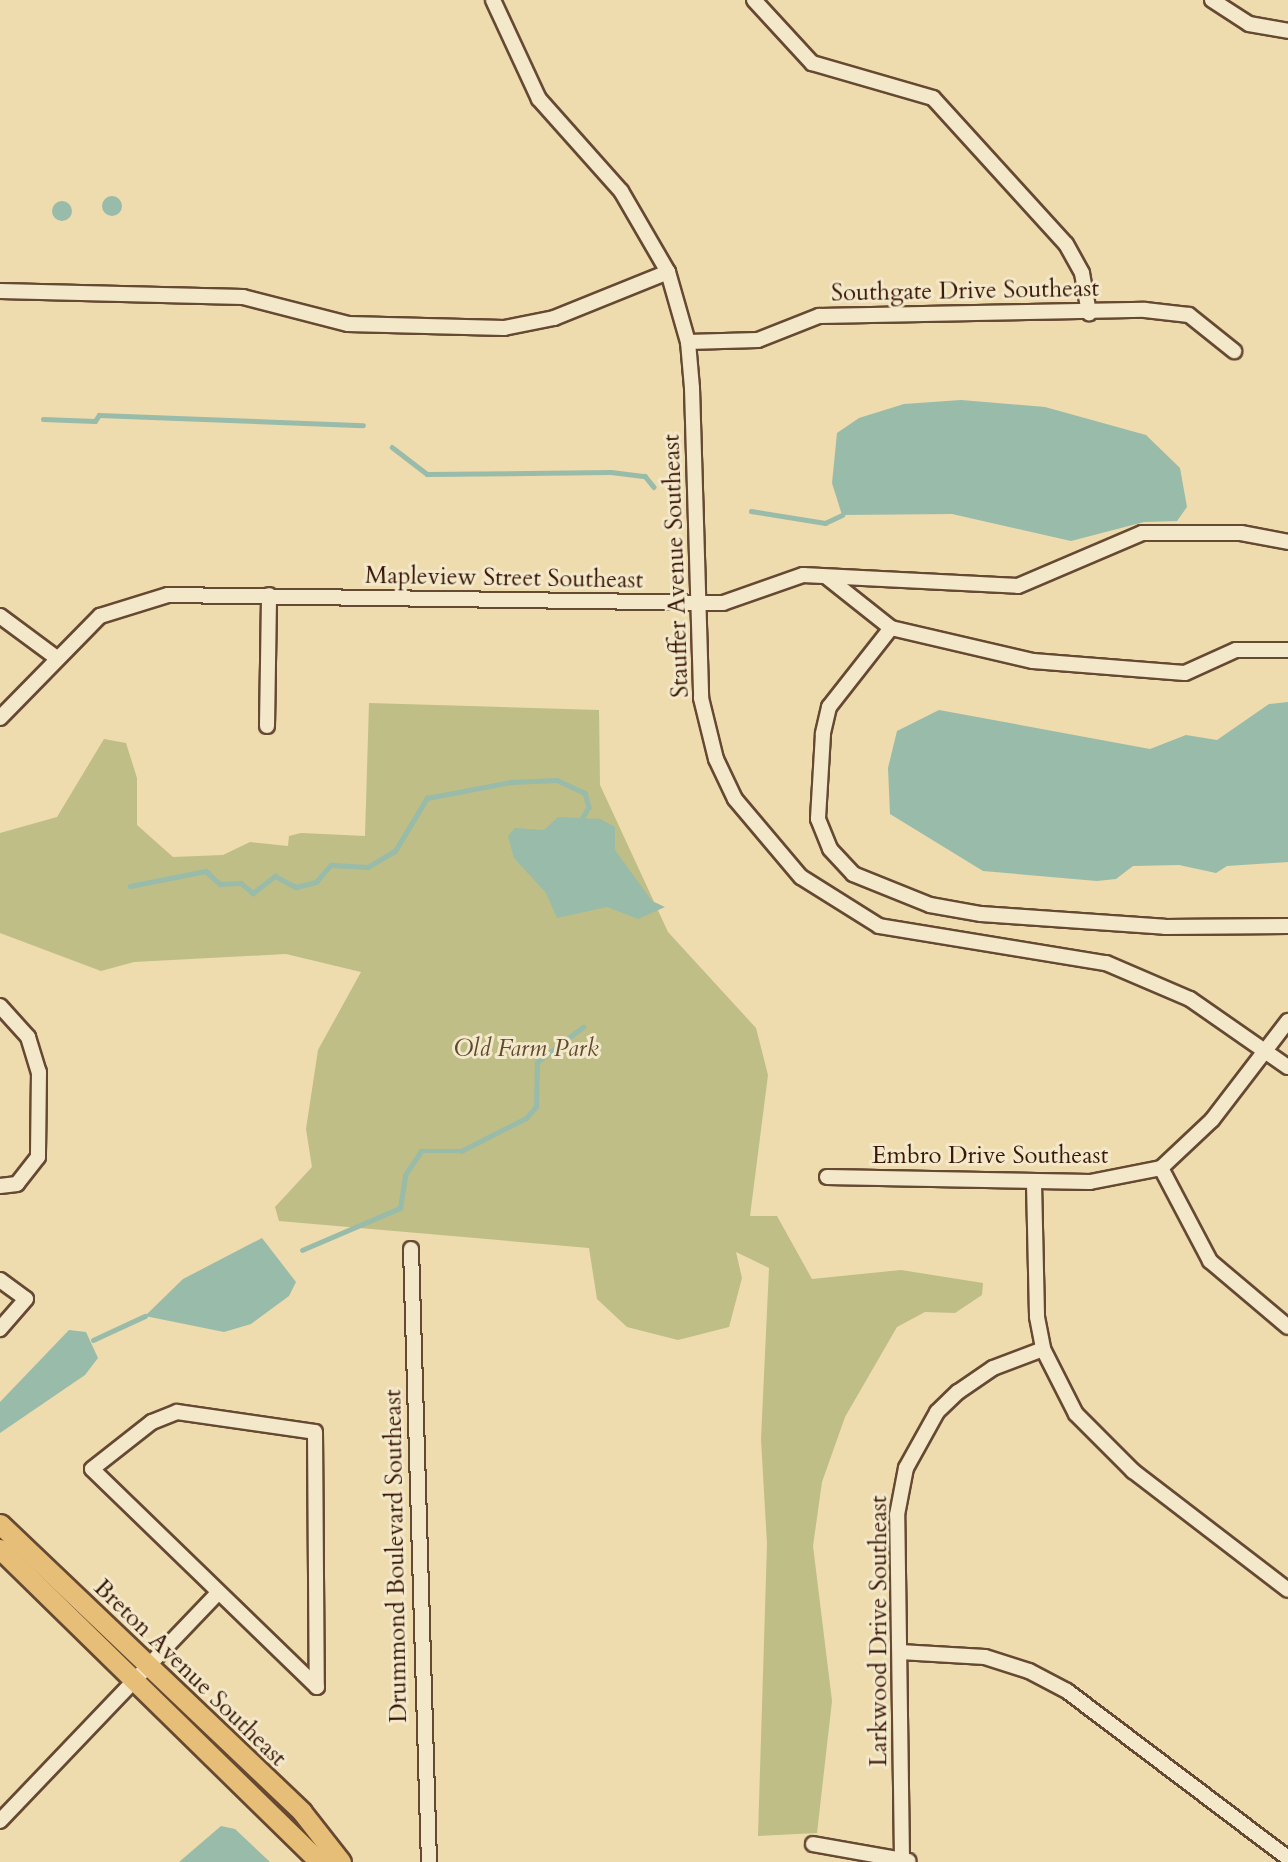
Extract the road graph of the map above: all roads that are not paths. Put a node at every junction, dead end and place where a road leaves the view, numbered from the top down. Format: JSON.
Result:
{"nodes":[{"id":1,"x":493,"y":0,"type":"edge"},
{"id":2,"x":754,"y":0,"type":"edge"},
{"id":3,"x":1212,"y":0,"type":"edge"},
{"id":4,"x":1288,"y":31,"type":"edge"},
{"id":5,"x":668,"y":272,"type":"junction"},
{"id":6,"x":0,"y":291,"type":"edge"},
{"id":7,"x":1088,"y":313,"type":"junction"},
{"id":8,"x":688,"y":342,"type":"junction"},
{"id":9,"x":1234,"y":351,"type":"dead end"},
{"id":10,"x":1288,"y":542,"type":"edge"},
{"id":11,"x":828,"y":578,"type":"junction"},
{"id":12,"x":269,"y":595,"type":"junction"},
{"id":13,"x":697,"y":604,"type":"junction"},
{"id":14,"x":0,"y":616,"type":"edge"},
{"id":15,"x":891,"y":628,"type":"junction"},
{"id":16,"x":1288,"y":650,"type":"edge"},
{"id":17,"x":54,"y":656,"type":"junction"},
{"id":18,"x":0,"y":718,"type":"edge"},
{"id":19,"x":267,"y":726,"type":"dead end"},
{"id":20,"x":1288,"y":926,"type":"edge"},
{"id":21,"x":0,"y":1006,"type":"edge"},
{"id":22,"x":1288,"y":1021,"type":"edge"},
{"id":23,"x":1265,"y":1049,"type":"junction"},
{"id":24,"x":1288,"y":1067,"type":"edge"},
{"id":25,"x":1161,"y":1168,"type":"junction"},
{"id":26,"x":827,"y":1177,"type":"dead end"},
{"id":27,"x":1034,"y":1183,"type":"junction"},
{"id":28,"x":0,"y":1186,"type":"edge"},
{"id":29,"x":411,"y":1249,"type":"dead end"},
{"id":30,"x":0,"y":1280,"type":"edge"},
{"id":31,"x":1288,"y":1327,"type":"edge"},
{"id":32,"x":0,"y":1329,"type":"edge"},
{"id":33,"x":1043,"y":1349,"type":"junction"},
{"id":34,"x":0,"y":1524,"type":"edge"},
{"id":35,"x":0,"y":1549,"type":"edge"},
{"id":36,"x":1288,"y":1590,"type":"edge"},
{"id":37,"x":217,"y":1594,"type":"junction"},
{"id":38,"x":900,"y":1652,"type":"junction"},
{"id":39,"x":138,"y":1671,"type":"junction"},
{"id":40,"x":1,"y":1818,"type":"edge"},
{"id":41,"x":813,"y":1844,"type":"dead end"},
{"id":42,"x":1288,"y":1858,"type":"edge"},
{"id":43,"x":906,"y":1860,"type":"edge"},
{"id":44,"x":320,"y":1862,"type":"edge"},
{"id":45,"x":341,"y":1862,"type":"edge"},
{"id":46,"x":429,"y":1862,"type":"edge"}],
"edges":[{"from":1,"to":5,"type":"street","name":"Stauffer Avenue Southeast"},
{"from":2,"to":7,"type":"street"},
{"from":3,"to":4,"type":"street"},
{"from":5,"to":6,"type":"street"},
{"from":5,"to":8,"type":"street","name":"Stauffer Avenue Southeast"},
{"from":7,"to":8,"type":"street","name":"Southgate Drive Southeast"},
{"from":7,"to":9,"type":"street","name":"Southgate Drive Southeast"},
{"from":8,"to":13,"type":"street","name":"Stauffer Avenue Southeast"},
{"from":10,"to":11,"type":"street","name":"Mapleview Street Southeast"},
{"from":11,"to":13,"type":"street","name":"Mapleview Street Southeast"},
{"from":11,"to":15,"type":"street"},
{"from":12,"to":13,"type":"street","name":"Mapleview Street Southeast"},
{"from":12,"to":17,"type":"street","name":"Mapleview Street Southeast"},
{"from":12,"to":19,"type":"street"},
{"from":13,"to":23,"type":"street","name":"Stauffer Avenue Southeast"},
{"from":14,"to":17,"type":"street"},
{"from":15,"to":16,"type":"street"},
{"from":15,"to":20,"type":"street"},
{"from":17,"to":18,"type":"street","name":"Mapleview Street Southeast"},
{"from":21,"to":28,"type":"street"},
{"from":22,"to":23,"type":"street","name":"Embro Drive Southeast"},
{"from":23,"to":24,"type":"street","name":"Stauffer Avenue Southeast"},
{"from":23,"to":25,"type":"street","name":"Embro Drive Southeast"},
{"from":25,"to":27,"type":"street","name":"Embro Drive Southeast"},
{"from":25,"to":31,"type":"street"},
{"from":26,"to":27,"type":"street","name":"Embro Drive Southeast"},
{"from":27,"to":33,"type":"street"},
{"from":29,"to":46,"type":"street","name":"Drummond Boulevard Southeast"},
{"from":30,"to":32,"type":"street"},
{"from":33,"to":36,"type":"street"},
{"from":33,"to":38,"type":"street","name":"Larkwood Drive Southeast"},
{"from":34,"to":39,"type":"main road","name":"Breton Avenue Southeast"},
{"from":35,"to":39,"type":"main road","name":"Breton Avenue Southeast"},
{"from":37,"to":37,"type":"street"},
{"from":37,"to":39,"type":"street"},
{"from":38,"to":42,"type":"street"},
{"from":38,"to":43,"type":"street","name":"Larkwood Drive Southeast"},
{"from":39,"to":40,"type":"street"},
{"from":39,"to":44,"type":"main road","name":"Breton Avenue Southeast"},
{"from":39,"to":45,"type":"main road","name":"Breton Avenue Southeast"},
{"from":41,"to":43,"type":"street"}]}
